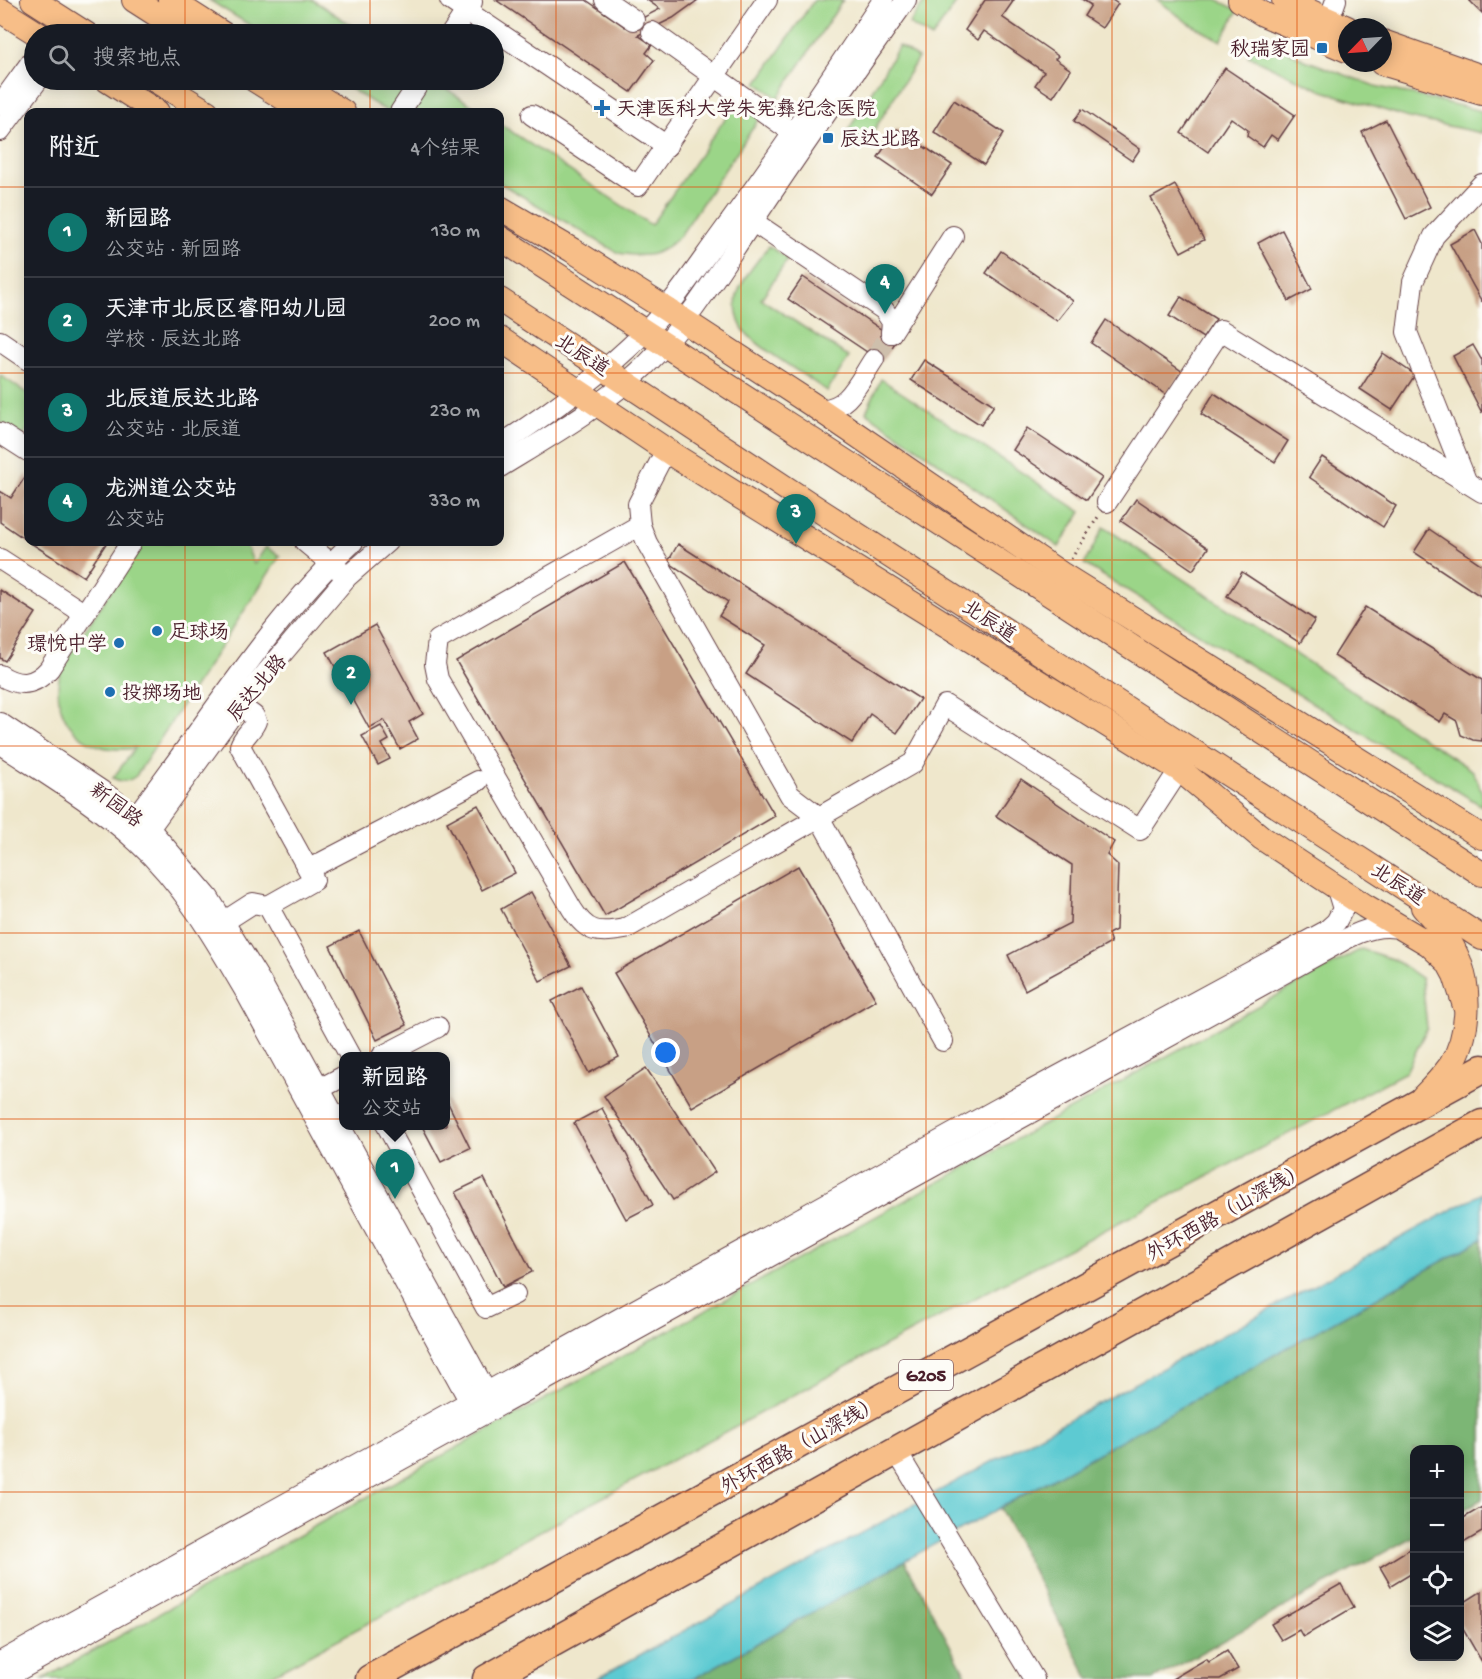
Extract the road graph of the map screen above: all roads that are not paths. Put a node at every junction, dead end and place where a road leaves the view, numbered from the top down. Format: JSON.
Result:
{"nodes":[{"id":1,"x":27,"y":0,"type":"edge"},
{"id":2,"x":33,"y":0,"type":"edge"},
{"id":3,"x":134,"y":0,"type":"edge"},
{"id":4,"x":170,"y":0,"type":"edge"},
{"id":5,"x":450,"y":0,"type":"edge"},
{"id":6,"x":605,"y":0,"type":"edge"},
{"id":7,"x":767,"y":0,"type":"edge"},
{"id":8,"x":883,"y":0,"type":"edge"},
{"id":9,"x":906,"y":0,"type":"edge"},
{"id":10,"x":1240,"y":0,"type":"edge"},
{"id":11,"x":1284,"y":0,"type":"edge"},
{"id":12,"x":470,"y":6,"type":"edge"},
{"id":13,"x":0,"y":10,"type":"edge"},
{"id":14,"x":634,"y":20,"type":"dead end"},
{"id":15,"x":1334,"y":22,"type":"edge"},
{"id":16,"x":24,"y":24,"type":"edge"},
{"id":17,"x":41,"y":24,"type":"edge"},
{"id":18,"x":70,"y":24,"type":"edge"},
{"id":19,"x":171,"y":24,"type":"edge"},
{"id":20,"x":207,"y":24,"type":"edge"},
{"id":21,"x":458,"y":24,"type":"edge"},
{"id":22,"x":495,"y":24,"type":"edge"},
{"id":23,"x":504,"y":30,"type":"edge"},
{"id":24,"x":652,"y":32,"type":"dead end"},
{"id":25,"x":1392,"y":45,"type":"edge"},
{"id":26,"x":1392,"y":66,"type":"edge"},
{"id":27,"x":24,"y":72,"type":"edge"},
{"id":28,"x":716,"y":76,"type":"junction"},
{"id":29,"x":1482,"y":77,"type":"edge"},
{"id":30,"x":31,"y":90,"type":"edge"},
{"id":31,"x":123,"y":90,"type":"edge"},
{"id":32,"x":171,"y":90,"type":"edge"},
{"id":33,"x":271,"y":90,"type":"edge"},
{"id":34,"x":308,"y":90,"type":"edge"},
{"id":35,"x":414,"y":90,"type":"edge"},
{"id":36,"x":1482,"y":93,"type":"edge"},
{"id":37,"x":0,"y":105,"type":"edge"},
{"id":38,"x":151,"y":108,"type":"edge"},
{"id":39,"x":200,"y":108,"type":"edge"},
{"id":40,"x":300,"y":108,"type":"edge"},
{"id":41,"x":337,"y":108,"type":"edge"},
{"id":42,"x":403,"y":108,"type":"edge"},
{"id":43,"x":532,"y":114,"type":"dead end"},
{"id":44,"x":0,"y":132,"type":"edge"},
{"id":45,"x":800,"y":137,"type":"junction"},
{"id":46,"x":667,"y":146,"type":"junction"},
{"id":47,"x":1482,"y":184,"type":"edge"},
{"id":48,"x":504,"y":210,"type":"edge"},
{"id":49,"x":745,"y":217,"type":"junction"},
{"id":50,"x":953,"y":236,"type":"dead end"},
{"id":51,"x":504,"y":241,"type":"edge"},
{"id":52,"x":504,"y":303,"type":"edge"},
{"id":53,"x":676,"y":315,"type":"junction"},
{"id":54,"x":655,"y":339,"type":"junction"},
{"id":55,"x":0,"y":341,"type":"edge"},
{"id":56,"x":504,"y":342,"type":"edge"},
{"id":57,"x":24,"y":357,"type":"edge"},
{"id":58,"x":874,"y":359,"type":"tunnel mouth"},
{"id":59,"x":606,"y":368,"type":"junction"},
{"id":60,"x":627,"y":382,"type":"junction"},
{"id":61,"x":577,"y":391,"type":"junction"},
{"id":62,"x":598,"y":404,"type":"junction"},
{"id":63,"x":819,"y":409,"type":"junction"},
{"id":64,"x":0,"y":433,"type":"edge"},
{"id":65,"x":504,"y":442,"type":"edge"},
{"id":66,"x":24,"y":448,"type":"edge"},
{"id":67,"x":666,"y":450,"type":"junction"},
{"id":68,"x":504,"y":464,"type":"edge"},
{"id":69,"x":1474,"y":488,"type":"edge"},
{"id":70,"x":1107,"y":502,"type":"road end"},
{"id":71,"x":640,"y":525,"type":"junction"},
{"id":72,"x":128,"y":546,"type":"edge"},
{"id":73,"x":310,"y":546,"type":"edge"},
{"id":74,"x":349,"y":546,"type":"edge"},
{"id":75,"x":382,"y":546,"type":"edge"},
{"id":76,"x":0,"y":559,"type":"edge"},
{"id":77,"x":331,"y":563,"type":"junction"},
{"id":78,"x":347,"y":577,"type":"junction"},
{"id":79,"x":85,"y":614,"type":"junction"},
{"id":80,"x":0,"y":675,"type":"edge"},
{"id":81,"x":232,"y":700,"type":"junction"},
{"id":82,"x":0,"y":723,"type":"edge"},
{"id":83,"x":0,"y":744,"type":"edge"},
{"id":84,"x":1185,"y":760,"type":"junction"},
{"id":85,"x":478,"y":781,"type":"dead end"},
{"id":86,"x":819,"y":817,"type":"junction"},
{"id":87,"x":137,"y":830,"type":"junction"},
{"id":88,"x":1482,"y":837,"type":"edge"},
{"id":89,"x":309,"y":869,"type":"junction"},
{"id":90,"x":1482,"y":874,"type":"edge"},
{"id":91,"x":1336,"y":886,"type":"junction"},
{"id":92,"x":1403,"y":886,"type":"junction"},
{"id":93,"x":268,"y":906,"type":"junction"},
{"id":94,"x":225,"y":921,"type":"junction"},
{"id":95,"x":1407,"y":930,"type":"junction"},
{"id":96,"x":1482,"y":938,"type":"edge"},
{"id":97,"x":1466,"y":1006,"type":"junction"},
{"id":98,"x":438,"y":1027,"type":"dead end"},
{"id":99,"x":943,"y":1041,"type":"dead end"},
{"id":100,"x":348,"y":1052,"type":"edge"},
{"id":101,"x":390,"y":1052,"type":"edge"},
{"id":102,"x":1482,"y":1069,"type":"edge"},
{"id":103,"x":339,"y":1079,"type":"edge"},
{"id":104,"x":311,"y":1093,"type":"junction"},
{"id":105,"x":1412,"y":1109,"type":"junction"},
{"id":106,"x":1482,"y":1124,"type":"edge"},
{"id":107,"x":390,"y":1130,"type":"edge"},
{"id":108,"x":515,"y":1294,"type":"dead end"},
{"id":109,"x":483,"y":1405,"type":"junction"},
{"id":110,"x":895,"y":1449,"type":"junction"},
{"id":111,"x":0,"y":1662,"type":"edge"},
{"id":112,"x":3,"y":1679,"type":"edge"},
{"id":113,"x":370,"y":1679,"type":"edge"},
{"id":114,"x":487,"y":1679,"type":"edge"},
{"id":115,"x":1034,"y":1679,"type":"edge"}],
"edges":[{"from":1,"to":17,"type":"street"},
{"from":2,"to":18,"type":"main road"},
{"from":3,"to":19,"type":"main road"},
{"from":4,"to":20,"type":"main road"},
{"from":5,"to":12,"type":"street"},
{"from":6,"to":14,"type":"street"},
{"from":7,"to":28,"type":"street"},
{"from":8,"to":45,"type":"street"},
{"from":9,"to":45,"type":"street"},
{"from":10,"to":15,"type":"main road"},
{"from":11,"to":15,"type":"main road"},
{"from":12,"to":21,"type":"street"},
{"from":12,"to":22,"type":"street"},
{"from":13,"to":16,"type":"main road"},
{"from":23,"to":46,"type":"street"},
{"from":24,"to":28,"type":"street"},
{"from":25,"to":29,"type":"main road"},
{"from":26,"to":36,"type":"main road"},
{"from":27,"to":37,"type":"street"},
{"from":28,"to":45,"type":"street"},
{"from":28,"to":46,"type":"street"},
{"from":30,"to":44,"type":"street"},
{"from":31,"to":38,"type":"main road"},
{"from":32,"to":39,"type":"main road"},
{"from":33,"to":40,"type":"main road"},
{"from":34,"to":41,"type":"main road"},
{"from":35,"to":42,"type":"street"},
{"from":43,"to":46,"type":"street"},
{"from":45,"to":49,"type":"street"},
{"from":47,"to":69,"type":"street"},
{"from":48,"to":53,"type":"main road"},
{"from":49,"to":50,"type":"street"},
{"from":49,"to":53,"type":"street"},
{"from":51,"to":54,"type":"main road"},
{"from":52,"to":59,"type":"main road","name":"北辰道"},
{"from":53,"to":54,"type":"street"},
{"from":53,"to":63,"type":"main road"},
{"from":54,"to":59,"type":"street"},
{"from":54,"to":60,"type":"street"},
{"from":54,"to":90,"type":"main road"},
{"from":55,"to":57,"type":"street"},
{"from":56,"to":61,"type":"main road"},
{"from":58,"to":63,"type":"street"},
{"from":59,"to":60,"type":"main road","name":"北辰道"},
{"from":59,"to":61,"type":"street"},
{"from":60,"to":62,"type":"street"},
{"from":60,"to":84,"type":"main road","name":"北辰道"},
{"from":61,"to":62,"type":"main road"},
{"from":61,"to":65,"type":"street"},
{"from":62,"to":67,"type":"main road"},
{"from":62,"to":68,"type":"street"},
{"from":63,"to":88,"type":"main road"},
{"from":64,"to":66,"type":"street"},
{"from":67,"to":71,"type":"street"},
{"from":67,"to":84,"type":"main road"},
{"from":69,"to":70,"type":"street"},
{"from":71,"to":86,"type":"street"},
{"from":71,"to":86,"type":"street"},
{"from":72,"to":79,"type":"street"},
{"from":73,"to":77,"type":"street"},
{"from":74,"to":77,"type":"street","name":"辰达北路"},
{"from":75,"to":78,"type":"street","name":"辰达北路"},
{"from":76,"to":79,"type":"street"},
{"from":77,"to":78,"type":"street"},
{"from":77,"to":81,"type":"street","name":"辰达北路"},
{"from":78,"to":81,"type":"street","name":"辰达北路"},
{"from":79,"to":80,"type":"street"},
{"from":81,"to":87,"type":"street","name":"辰达北路"},
{"from":81,"to":89,"type":"street"},
{"from":82,"to":87,"type":"street","name":"新园路"},
{"from":83,"to":87,"type":"street","name":"新园路"},
{"from":84,"to":86,"type":"street"},
{"from":84,"to":91,"type":"main road"},
{"from":84,"to":92,"type":"main road","name":"北辰道"},
{"from":85,"to":89,"type":"street"},
{"from":86,"to":99,"type":"street"},
{"from":87,"to":94,"type":"street","name":"新园路"},
{"from":87,"to":104,"type":"street","name":"新园路"},
{"from":89,"to":93,"type":"street"},
{"from":91,"to":95,"type":"main road"},
{"from":91,"to":109,"type":"street"},
{"from":92,"to":96,"type":"main road","name":"北辰道"},
{"from":92,"to":97,"type":"main road"},
{"from":93,"to":94,"type":"street"},
{"from":93,"to":100,"type":"street"},
{"from":94,"to":104,"type":"street","name":"新园路"},
{"from":95,"to":97,"type":"main road"},
{"from":95,"to":109,"type":"street"},
{"from":97,"to":105,"type":"main road"},
{"from":98,"to":101,"type":"street"},
{"from":102,"to":105,"type":"highway","name":"外环西路（山深线）","number":"G205"},
{"from":103,"to":104,"type":"street"},
{"from":104,"to":109,"type":"street","name":"新园路"},
{"from":105,"to":113,"type":"highway","name":"外环西路（山深线）","number":"G205"},
{"from":106,"to":110,"type":"highway","number":"G205"},
{"from":107,"to":108,"type":"street"},
{"from":109,"to":111,"type":"street"},
{"from":109,"to":112,"type":"street"},
{"from":110,"to":114,"type":"highway","number":"G205"},
{"from":110,"to":115,"type":"street"}]}
